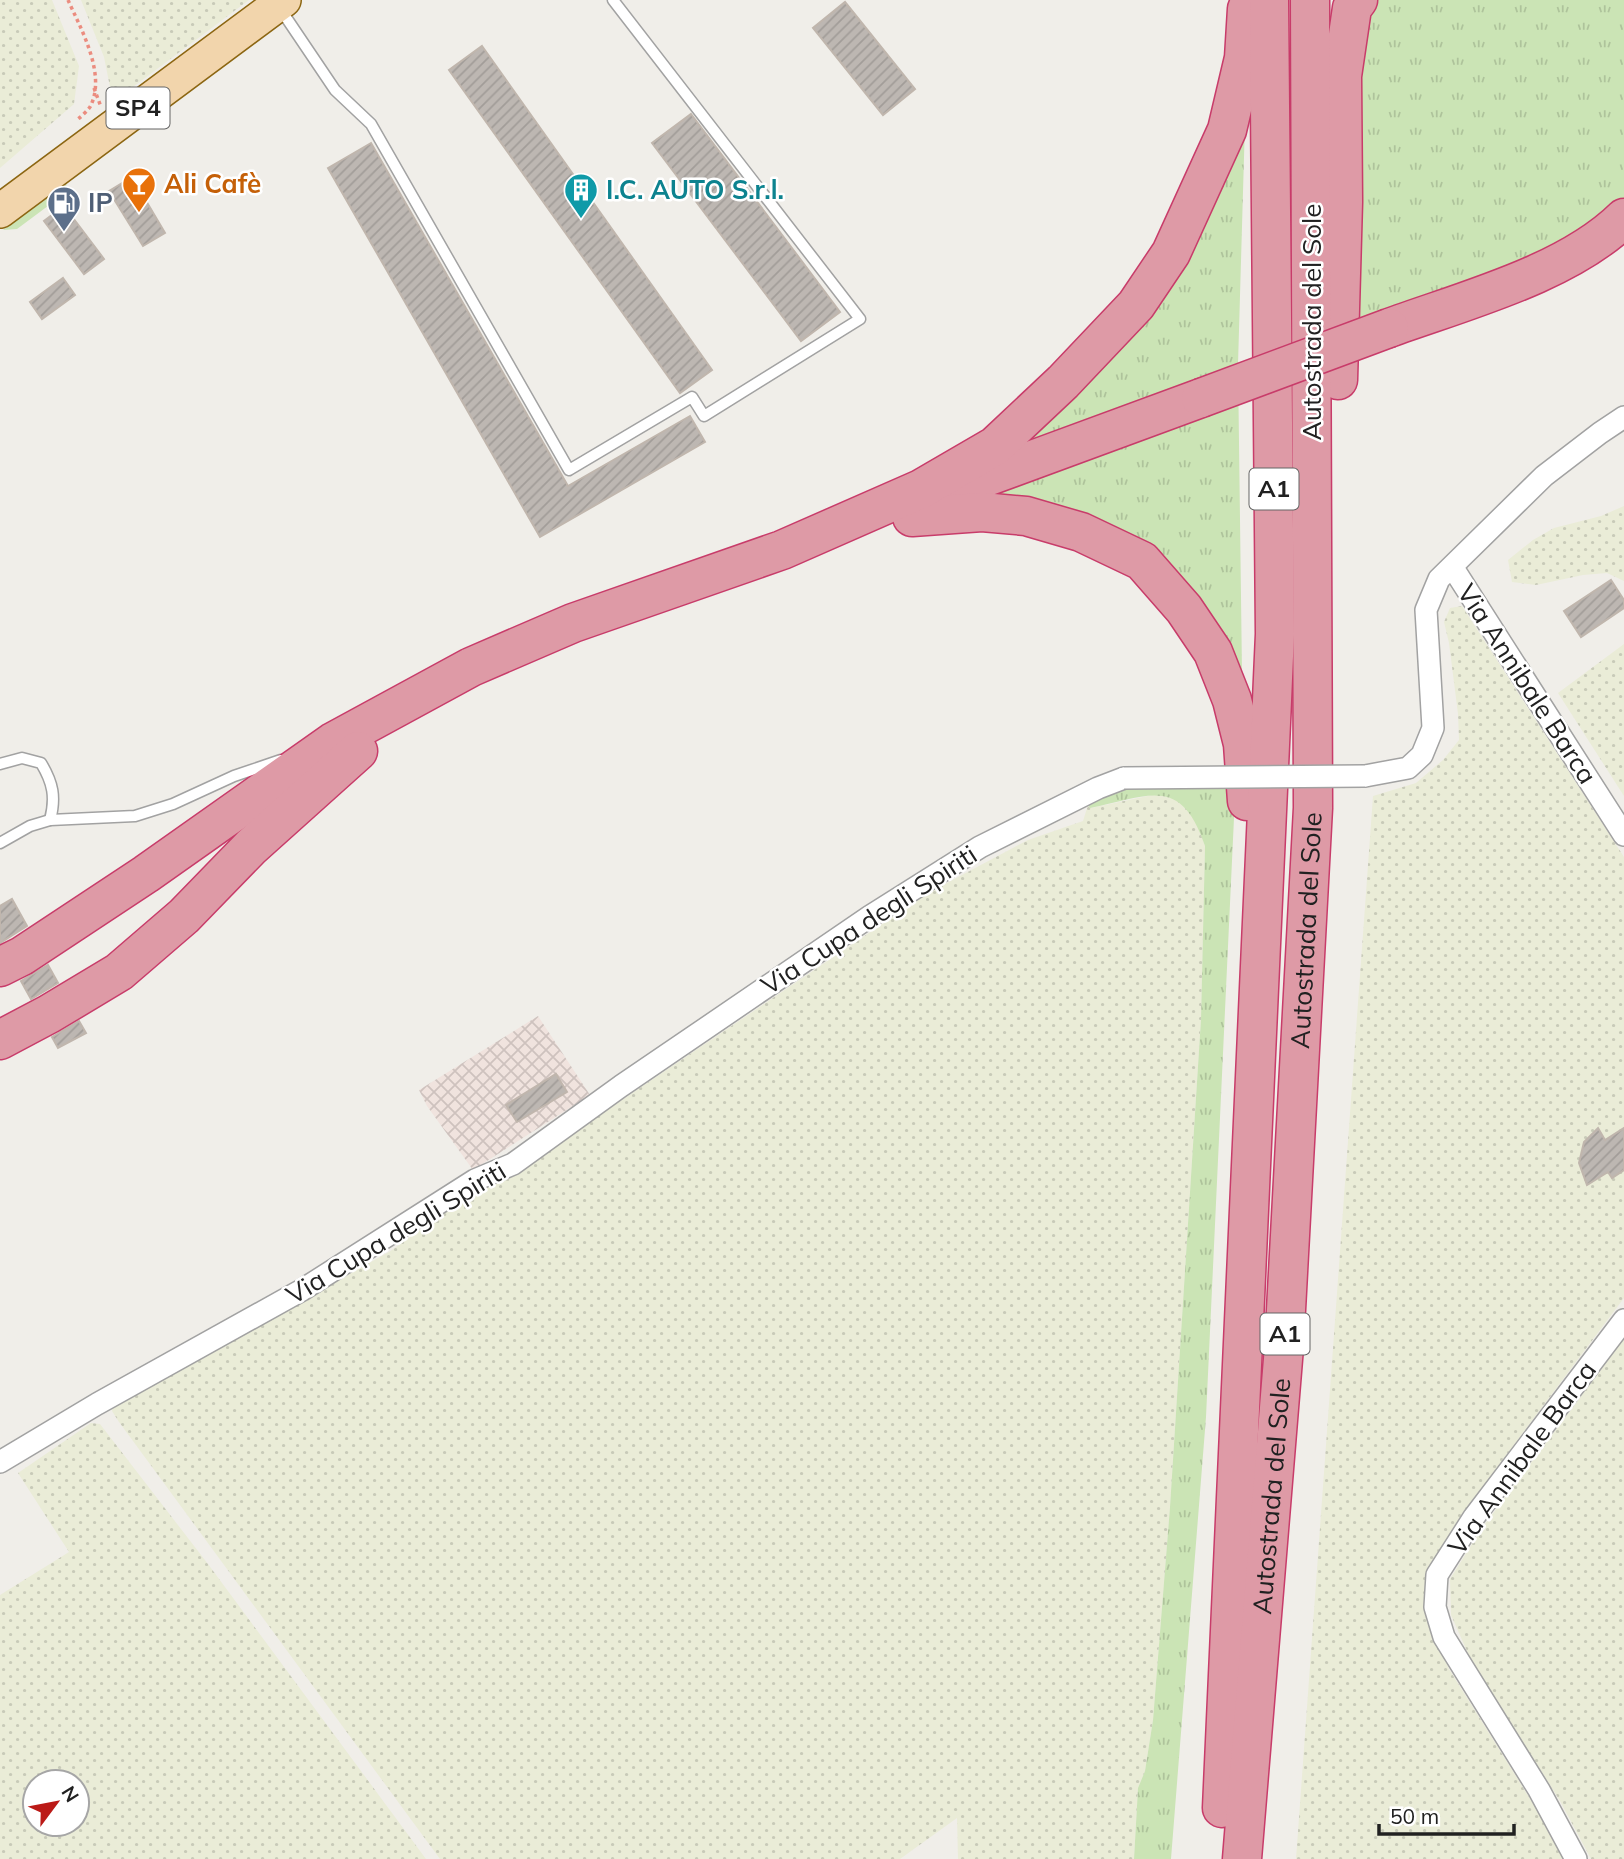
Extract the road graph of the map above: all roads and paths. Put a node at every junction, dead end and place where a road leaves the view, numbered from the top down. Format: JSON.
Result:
{"nodes":[{"id":1,"x":68,"y":0,"type":"edge"},
{"id":2,"x":613,"y":0,"type":"edge"},
{"id":3,"x":1247,"y":0,"type":"edge"},
{"id":4,"x":1269,"y":0,"type":"edge"},
{"id":5,"x":1310,"y":0,"type":"edge"},
{"id":6,"x":1358,"y":0,"type":"edge"},
{"id":7,"x":280,"y":2,"type":"edge"},
{"id":8,"x":78,"y":120,"type":"dead end"},
{"id":9,"x":0,"y":211,"type":"edge"},
{"id":10,"x":1624,"y":218,"type":"edge"},
{"id":11,"x":1624,"y":417,"type":"edge"},
{"id":12,"x":968,"y":484,"type":"junction"},
{"id":13,"x":912,"y":517,"type":"junction"},
{"id":14,"x":845,"y":523,"type":"junction"},
{"id":15,"x":1452,"y":568,"type":"junction"},
{"id":16,"x":333,"y":742,"type":"junction"},
{"id":17,"x":0,"y":764,"type":"edge"},
{"id":18,"x":1313,"y":808,"type":"junction"},
{"id":19,"x":50,"y":820,"type":"junction"},
{"id":20,"x":1624,"y":835,"type":"edge"},
{"id":21,"x":0,"y":843,"type":"edge"},
{"id":22,"x":0,"y":967,"type":"edge"},
{"id":23,"x":1260,"y":979,"type":"junction"},
{"id":24,"x":0,"y":1040,"type":"edge"},
{"id":25,"x":1624,"y":1320,"type":"edge"},
{"id":26,"x":0,"y":1462,"type":"edge"},
{"id":27,"x":1217,"y":1859,"type":"edge"},
{"id":28,"x":1242,"y":1859,"type":"edge"},
{"id":29,"x":1576,"y":1859,"type":"edge"}],
"edges":[{"from":1,"to":8,"type":"path"},
{"from":2,"to":7,"type":"lane"},
{"from":3,"to":14,"type":"highway"},
{"from":4,"to":23,"type":"highway","name":"Autostrada del Sole","number":"A1"},
{"from":5,"to":18,"type":"highway","name":"Autostrada del Sole","number":"A1"},
{"from":6,"to":18,"type":"highway"},
{"from":7,"to":9,"type":"main road","number":"SP4"},
{"from":10,"to":12,"type":"highway","bridge":true},
{"from":11,"to":15,"type":"street","name":"Via Cupa degli Spiriti"},
{"from":12,"to":13,"type":"highway"},
{"from":12,"to":14,"type":"highway"},
{"from":13,"to":23,"type":"highway"},
{"from":13,"to":24,"type":"highway"},
{"from":14,"to":16,"type":"highway"},
{"from":15,"to":20,"type":"street","name":"Via Annibale Barca"},
{"from":15,"to":26,"type":"street","name":"Via Cupa degli Spiriti","bridge":true},
{"from":16,"to":19,"type":"lane"},
{"from":16,"to":22,"type":"highway"},
{"from":17,"to":19,"type":"lane"},
{"from":18,"to":28,"type":"highway","name":"Autostrada del Sole","number":"A1"},
{"from":19,"to":21,"type":"lane"},
{"from":23,"to":27,"type":"highway","name":"Autostrada del Sole","number":"A1"},
{"from":25,"to":29,"type":"street","name":"Via Annibale Barca"}]}
